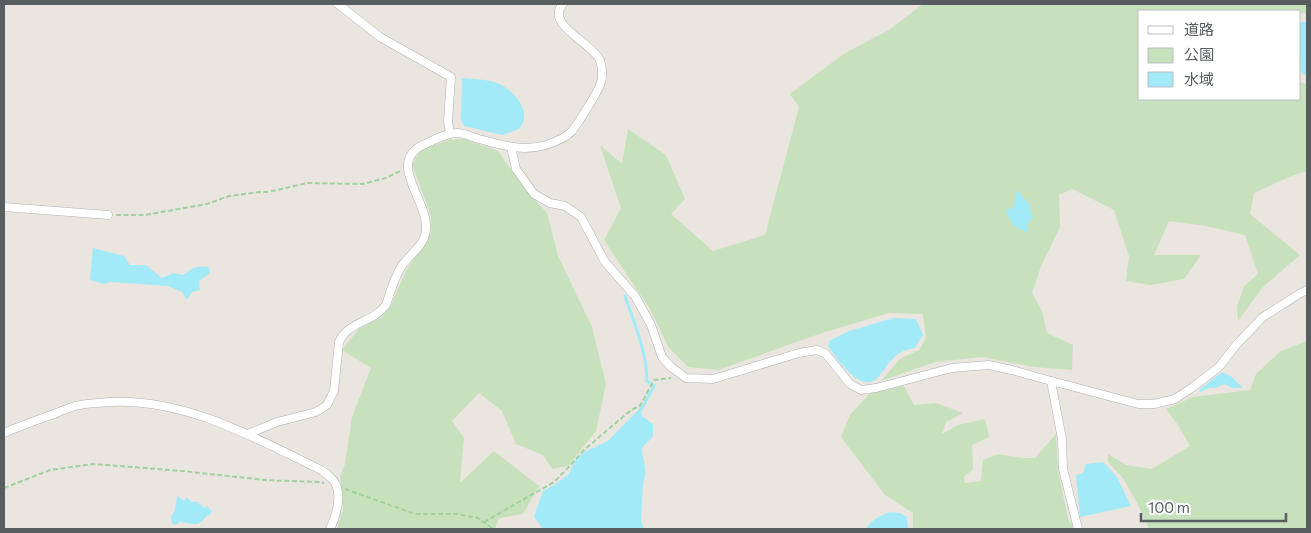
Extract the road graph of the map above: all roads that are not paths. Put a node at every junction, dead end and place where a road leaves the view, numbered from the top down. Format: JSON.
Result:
{"nodes":[{"id":1,"x":338,"y":4,"type":"edge"},
{"id":2,"x":563,"y":4,"type":"edge"},
{"id":3,"x":450,"y":134,"type":"junction"},
{"id":4,"x":511,"y":147,"type":"junction"},
{"id":5,"x":4,"y":207,"type":"edge"},
{"id":6,"x":108,"y":216,"type":"road end"},
{"id":7,"x":1307,"y":290,"type":"edge"},
{"id":8,"x":1051,"y":382,"type":"junction"},
{"id":9,"x":4,"y":433,"type":"edge"},
{"id":10,"x":248,"y":434,"type":"junction"},
{"id":11,"x":330,"y":529,"type":"edge"},
{"id":12,"x":1078,"y":529,"type":"edge"}],
"edges":[{"from":1,"to":3,"type":"street"},
{"from":2,"to":4,"type":"street"},
{"from":3,"to":4,"type":"street"},
{"from":3,"to":10,"type":"street"},
{"from":4,"to":8,"type":"street"},
{"from":5,"to":6,"type":"street"},
{"from":7,"to":8,"type":"street"},
{"from":8,"to":12,"type":"street"},
{"from":9,"to":10,"type":"street"},
{"from":10,"to":11,"type":"street"}]}
